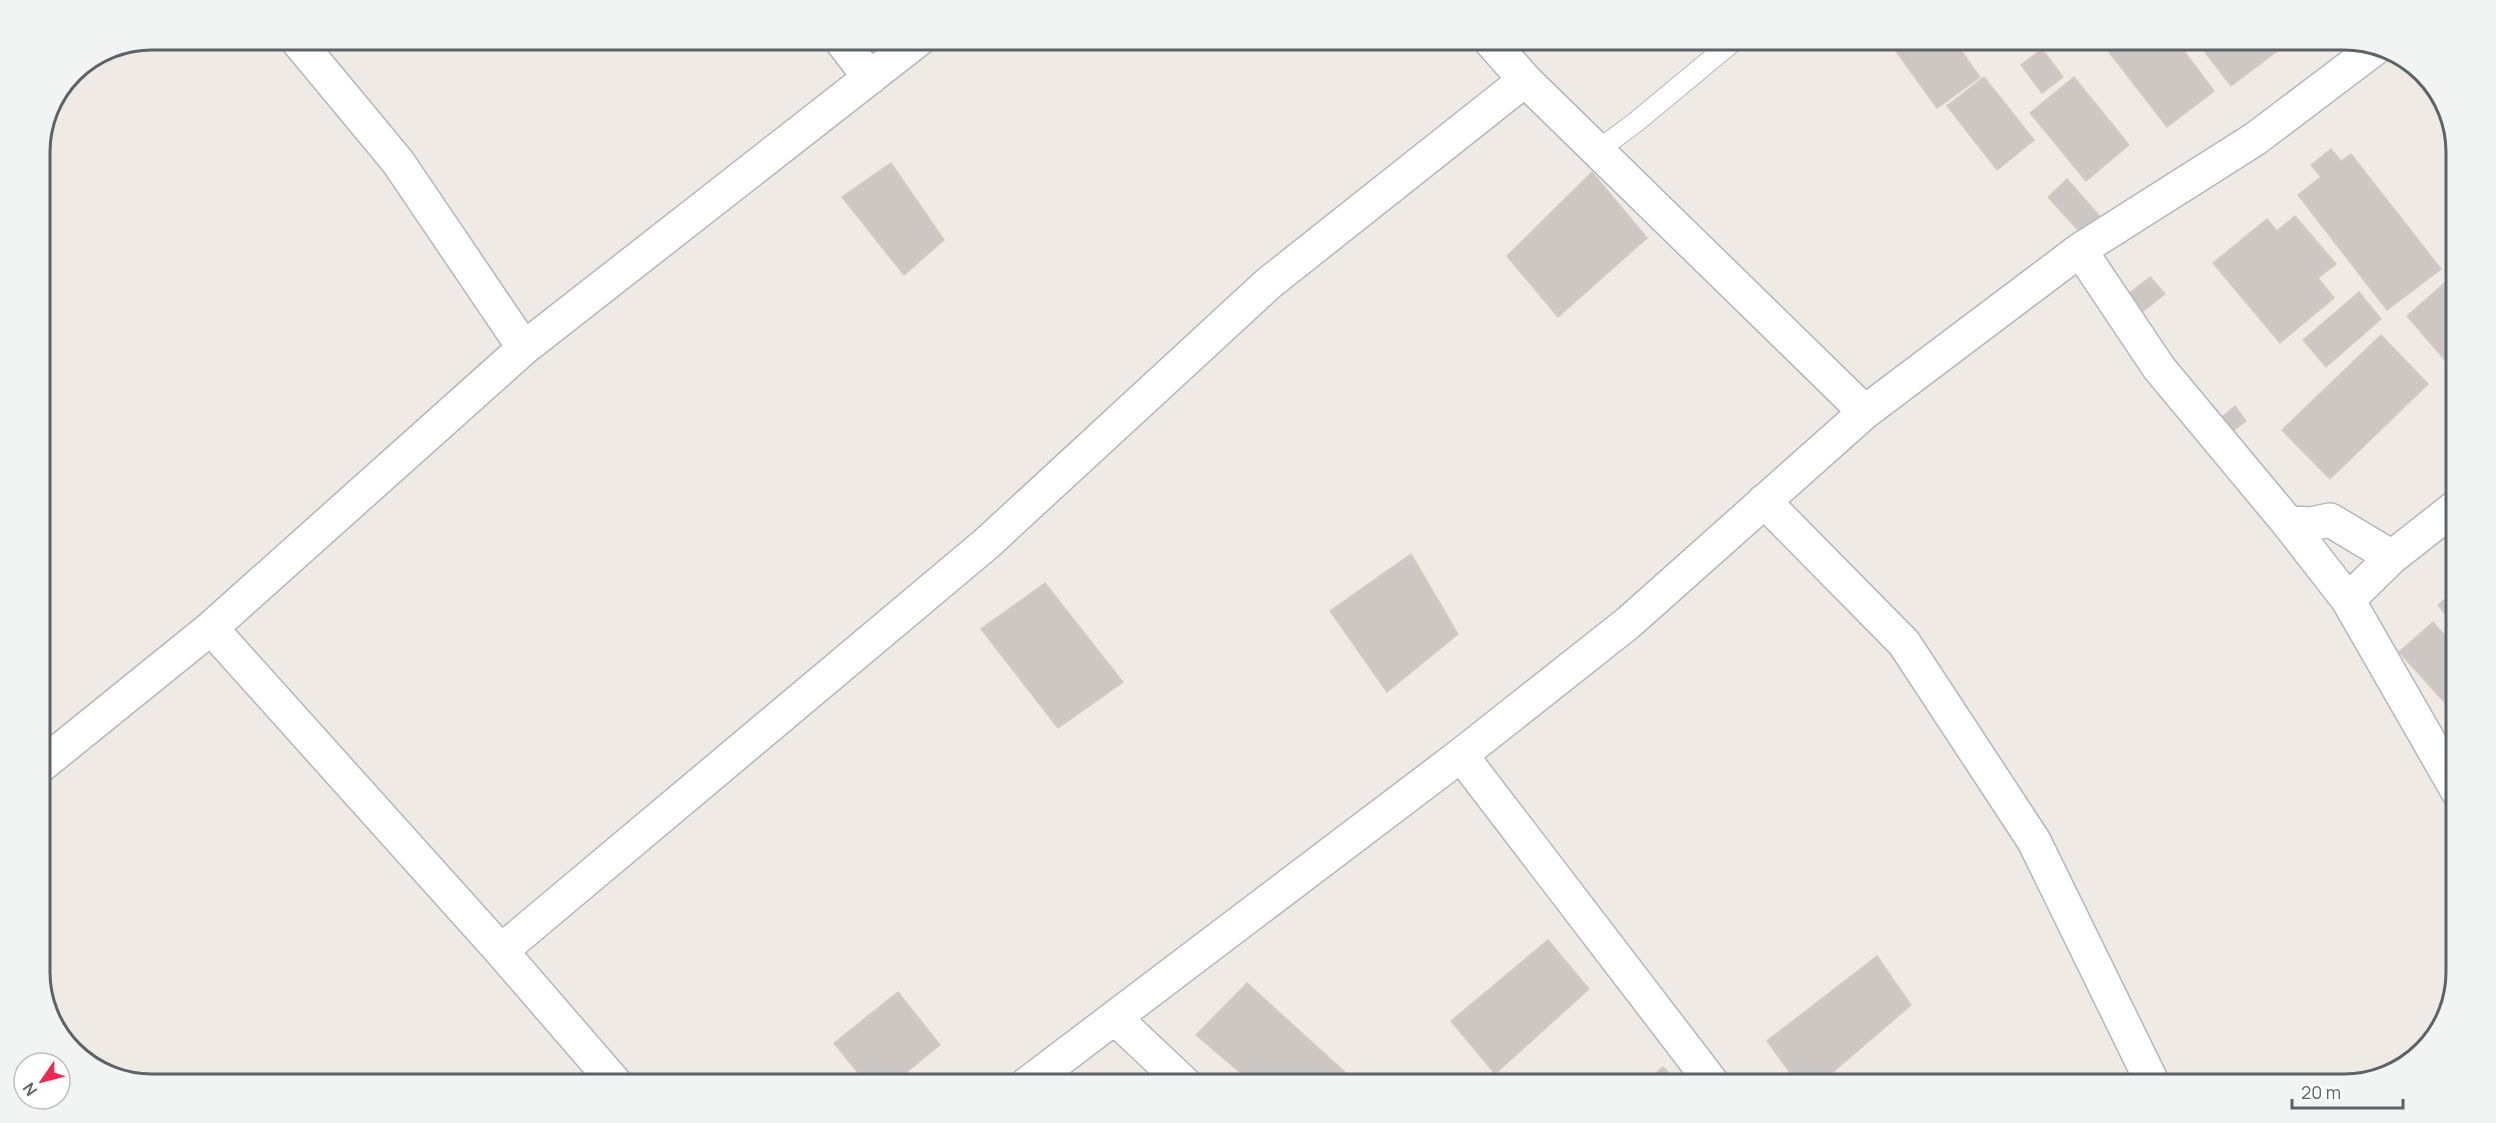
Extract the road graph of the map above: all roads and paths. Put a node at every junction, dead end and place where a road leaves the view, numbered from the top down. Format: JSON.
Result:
{"nodes":[{"id":1,"x":305,"y":50,"type":"edge"},
{"id":2,"x":848,"y":50,"type":"edge"},
{"id":3,"x":905,"y":50,"type":"edge"},
{"id":4,"x":1499,"y":50,"type":"edge"},
{"id":5,"x":1723,"y":50,"type":"edge"},
{"id":6,"x":2369,"y":53,"type":"edge"},
{"id":7,"x":870,"y":78,"type":"junction"},
{"id":8,"x":1525,"y":80,"type":"junction"},
{"id":9,"x":1597,"y":150,"type":"junction"},
{"id":10,"x":2080,"y":250,"type":"junction"},
{"id":11,"x":524,"y":348,"type":"junction"},
{"id":12,"x":1865,"y":412,"type":"junction"},
{"id":13,"x":1764,"y":501,"type":"junction"},
{"id":14,"x":2446,"y":515,"type":"edge"},
{"id":15,"x":2288,"y":523,"type":"junction"},
{"id":16,"x":2392,"y":557,"type":"junction"},
{"id":17,"x":2348,"y":600,"type":"junction"},
{"id":18,"x":211,"y":628,"type":"junction"},
{"id":19,"x":1461,"y":755,"type":"junction"},
{"id":20,"x":50,"y":758,"type":"edge"},
{"id":21,"x":2446,"y":771,"type":"edge"},
{"id":22,"x":501,"y":951,"type":"junction"},
{"id":23,"x":1116,"y":1019,"type":"junction"},
{"id":24,"x":607,"y":1074,"type":"edge"},
{"id":25,"x":1041,"y":1074,"type":"edge"},
{"id":26,"x":1174,"y":1074,"type":"edge"},
{"id":27,"x":1705,"y":1074,"type":"edge"},
{"id":28,"x":2148,"y":1074,"type":"edge"}],
"edges":[{"from":1,"to":11,"type":"street"},
{"from":2,"to":7,"type":"street"},
{"from":3,"to":7,"type":"street"},
{"from":4,"to":8,"type":"street"},
{"from":5,"to":9,"type":"lane"},
{"from":6,"to":10,"type":"street"},
{"from":7,"to":11,"type":"street"},
{"from":8,"to":9,"type":"street"},
{"from":8,"to":22,"type":"street"},
{"from":9,"to":12,"type":"street"},
{"from":10,"to":12,"type":"street"},
{"from":10,"to":15,"type":"street"},
{"from":11,"to":18,"type":"street"},
{"from":12,"to":13,"type":"street"},
{"from":13,"to":19,"type":"street"},
{"from":13,"to":28,"type":"street"},
{"from":14,"to":16,"type":"street"},
{"from":15,"to":16,"type":"street"},
{"from":15,"to":17,"type":"street"},
{"from":16,"to":17,"type":"street"},
{"from":17,"to":21,"type":"street"},
{"from":18,"to":20,"type":"street"},
{"from":18,"to":22,"type":"street"},
{"from":19,"to":23,"type":"street"},
{"from":19,"to":27,"type":"street"},
{"from":22,"to":24,"type":"street"},
{"from":23,"to":25,"type":"street"},
{"from":23,"to":26,"type":"street"}]}
